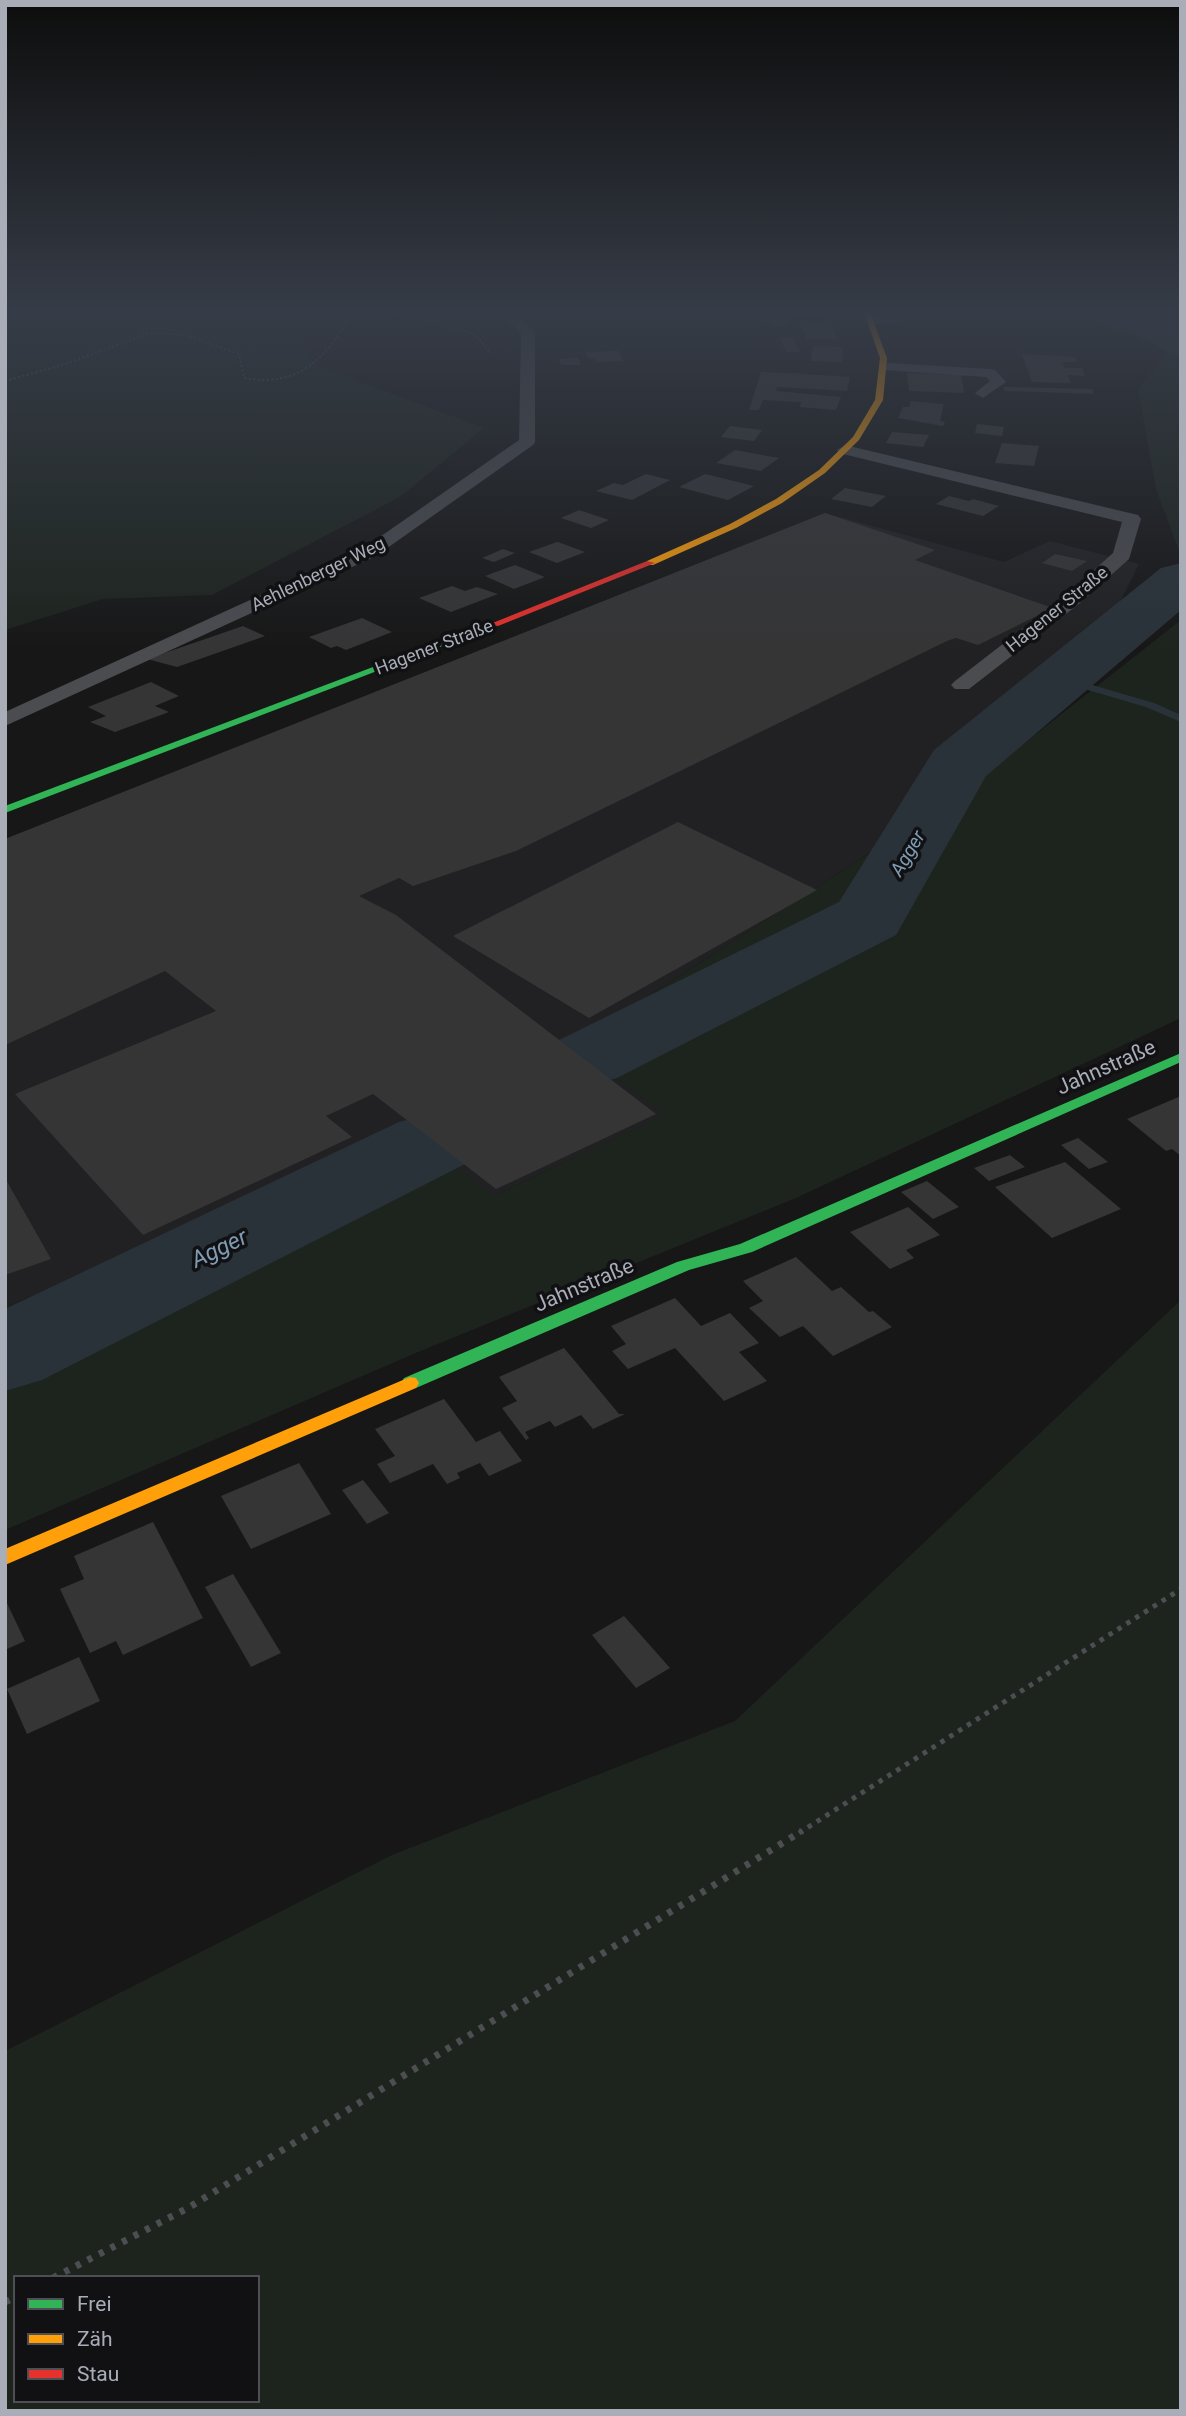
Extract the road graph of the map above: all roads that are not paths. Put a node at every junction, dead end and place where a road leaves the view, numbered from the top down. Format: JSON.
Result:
{"nodes":[{"id":1,"x":527,"y":425,"type":"edge"},
{"id":2,"x":865,"y":425,"type":"edge"},
{"id":3,"x":845,"y":450,"type":"junction"},
{"id":4,"x":962,"y":685,"type":"dead end"},
{"id":5,"x":5,"y":720,"type":"edge"},
{"id":6,"x":5,"y":810,"type":"edge"},
{"id":7,"x":1181,"y":1057,"type":"edge"},
{"id":8,"x":5,"y":1557,"type":"edge"}],
"edges":[{"from":1,"to":5,"type":"lane","name":"Aehlenberger Weg"},
{"from":2,"to":3,"type":"main road","name":"Hagener Straße"},
{"from":3,"to":4,"type":"lane","name":"Hagener Straße"},
{"from":3,"to":6,"type":"main road","name":"Hagener Straße"},
{"from":7,"to":8,"type":"main road","name":"Jahnstraße"}]}
